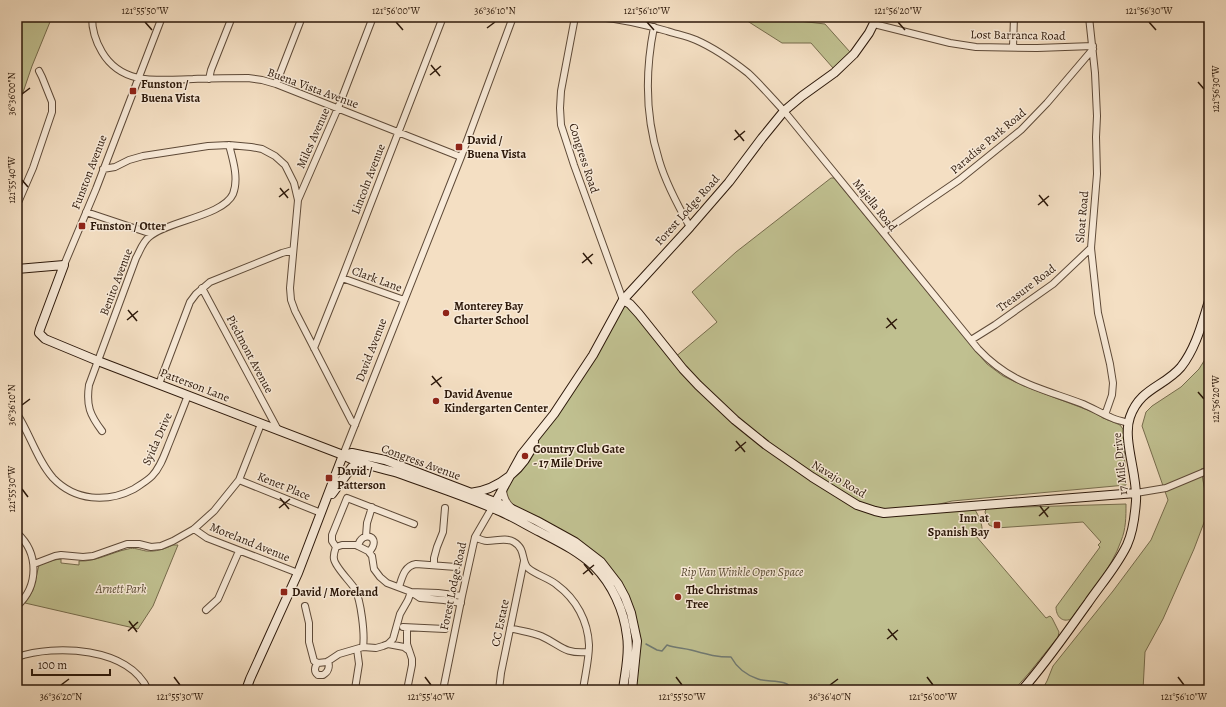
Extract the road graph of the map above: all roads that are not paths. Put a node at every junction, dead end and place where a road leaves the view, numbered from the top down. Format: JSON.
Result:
{"nodes":[{"id":1,"x":92,"y":17,"type":"edge"},
{"id":2,"x":162,"y":17,"type":"edge"},
{"id":3,"x":232,"y":17,"type":"edge"},
{"id":4,"x":302,"y":17,"type":"edge"},
{"id":5,"x":372,"y":17,"type":"edge"},
{"id":6,"x":443,"y":17,"type":"edge"},
{"id":7,"x":513,"y":17,"type":"edge"},
{"id":8,"x":575,"y":17,"type":"edge"},
{"id":9,"x":597,"y":17,"type":"edge"},
{"id":10,"x":1014,"y":17,"type":"edge"},
{"id":11,"x":1089,"y":17,"type":"edge"},
{"id":12,"x":876,"y":20,"type":"edge"},
{"id":13,"x":654,"y":27,"type":"junction"},
{"id":14,"x":1013,"y":48,"type":"junction"},
{"id":15,"x":1093,"y":48,"type":"junction"},
{"id":16,"x":39,"y":71,"type":"dead end"},
{"id":17,"x":138,"y":78,"type":"junction"},
{"id":18,"x":209,"y":78,"type":"junction"},
{"id":19,"x":276,"y":84,"type":"junction"},
{"id":20,"x":338,"y":108,"type":"junction"},
{"id":21,"x":784,"y":110,"type":"junction"},
{"id":22,"x":398,"y":132,"type":"junction"},
{"id":23,"x":229,"y":145,"type":"junction"},
{"id":24,"x":461,"y":157,"type":"junction"},
{"id":25,"x":103,"y":170,"type":"junction"},
{"id":26,"x":298,"y":200,"type":"junction"},
{"id":27,"x":17,"y":205,"type":"edge"},
{"id":28,"x":86,"y":212,"type":"junction"},
{"id":29,"x":690,"y":227,"type":"junction"},
{"id":30,"x":883,"y":232,"type":"junction"},
{"id":31,"x":152,"y":234,"type":"junction"},
{"id":32,"x":1090,"y":248,"type":"junction"},
{"id":33,"x":293,"y":250,"type":"junction"},
{"id":34,"x":64,"y":265,"type":"junction"},
{"id":35,"x":17,"y":269,"type":"edge"},
{"id":36,"x":342,"y":278,"type":"junction"},
{"id":37,"x":202,"y":288,"type":"junction"},
{"id":38,"x":404,"y":300,"type":"junction"},
{"id":39,"x":623,"y":300,"type":"junction"},
{"id":40,"x":1209,"y":301,"type":"edge"},
{"id":41,"x":40,"y":335,"type":"joint"},
{"id":42,"x":971,"y":340,"type":"junction"},
{"id":43,"x":314,"y":348,"type":"junction"},
{"id":44,"x":98,"y":361,"type":"junction"},
{"id":45,"x":159,"y":384,"type":"junction"},
{"id":46,"x":188,"y":395,"type":"junction"},
{"id":47,"x":17,"y":414,"type":"edge"},
{"id":48,"x":1105,"y":415,"type":"junction"},
{"id":49,"x":1128,"y":423,"type":"junction"},
{"id":50,"x":261,"y":424,"type":"junction"},
{"id":51,"x":356,"y":425,"type":"junction"},
{"id":52,"x":278,"y":430,"type":"junction"},
{"id":53,"x":102,"y":431,"type":"dead end"},
{"id":54,"x":343,"y":455,"type":"junction"},
{"id":55,"x":360,"y":463,"type":"junction"},
{"id":56,"x":1209,"y":470,"type":"edge"},
{"id":57,"x":512,"y":472,"type":"junction"},
{"id":58,"x":239,"y":480,"type":"junction"},
{"id":59,"x":503,"y":488,"type":"junction"},
{"id":60,"x":470,"y":493,"type":"junction"},
{"id":61,"x":1136,"y":493,"type":"junction"},
{"id":62,"x":325,"y":502,"type":"junction"},
{"id":63,"x":493,"y":505,"type":"junction"},
{"id":64,"x":372,"y":507,"type":"junction"},
{"id":65,"x":445,"y":508,"type":"dead end"},
{"id":66,"x":517,"y":511,"type":"junction"},
{"id":67,"x":321,"y":513,"type":"junction"},
{"id":68,"x":414,"y":524,"type":"dead end"},
{"id":69,"x":194,"y":529,"type":"junction"},
{"id":70,"x":17,"y":533,"type":"edge"},
{"id":71,"x":366,"y":536,"type":"junction"},
{"id":72,"x":475,"y":537,"type":"junction"},
{"id":73,"x":358,"y":546,"type":"junction"},
{"id":74,"x":336,"y":547,"type":"junction"},
{"id":75,"x":239,"y":551,"type":"junction"},
{"id":76,"x":369,"y":552,"type":"junction"},
{"id":77,"x":524,"y":561,"type":"junction"},
{"id":78,"x":34,"y":564,"type":"junction"},
{"id":79,"x":434,"y":565,"type":"junction"},
{"id":80,"x":456,"y":567,"type":"dead end"},
{"id":81,"x":298,"y":573,"type":"junction"},
{"id":82,"x":399,"y":587,"type":"junction"},
{"id":83,"x":411,"y":592,"type":"junction"},
{"id":84,"x":462,"y":596,"type":"junction"},
{"id":85,"x":461,"y":603,"type":"junction"},
{"id":86,"x":17,"y":606,"type":"edge"},
{"id":87,"x":305,"y":606,"type":"dead end"},
{"id":88,"x":206,"y":610,"type":"dead end"},
{"id":89,"x":397,"y":627,"type":"junction"},
{"id":90,"x":407,"y":628,"type":"junction"},
{"id":91,"x":510,"y":628,"type":"junction"},
{"id":92,"x":445,"y":629,"type":"dead end"},
{"id":93,"x":388,"y":644,"type":"junction"},
{"id":94,"x":360,"y":648,"type":"junction"},
{"id":95,"x":408,"y":650,"type":"junction"},
{"id":96,"x":588,"y":652,"type":"junction"},
{"id":97,"x":17,"y":656,"type":"edge"},
{"id":98,"x":328,"y":661,"type":"junction"},
{"id":99,"x":318,"y":663,"type":"junction"},
{"id":100,"x":355,"y":689,"type":"edge"},
{"id":101,"x":148,"y":690,"type":"edge"},
{"id":102,"x":246,"y":690,"type":"edge"},
{"id":103,"x":407,"y":690,"type":"edge"},
{"id":104,"x":443,"y":690,"type":"edge"},
{"id":105,"x":499,"y":690,"type":"edge"},
{"id":106,"x":583,"y":690,"type":"edge"},
{"id":107,"x":623,"y":690,"type":"edge"},
{"id":108,"x":632,"y":690,"type":"edge"},
{"id":109,"x":1022,"y":690,"type":"edge"}],
"edges":[{"from":1,"to":17,"type":"street","name":"Buena Vista Avenue"},
{"from":2,"to":17,"type":"street","name":"Funston Avenue"},
{"from":3,"to":18,"type":"street"},
{"from":4,"to":19,"type":"street"},
{"from":5,"to":20,"type":"street","name":"Miles Avenue"},
{"from":6,"to":22,"type":"street","name":"Lincoln Avenue"},
{"from":7,"to":24,"type":"street","name":"David Avenue"},
{"from":8,"to":39,"type":"street","name":"Congress Road"},
{"from":9,"to":13,"type":"street","name":"Majella Road"},
{"from":10,"to":14,"type":"street"},
{"from":11,"to":15,"type":"street","name":"Sloat Road"},
{"from":12,"to":14,"type":"street","name":"Lost Barranca Road"},
{"from":12,"to":21,"type":"street","name":"Forest Lodge Road"},
{"from":13,"to":21,"type":"street","name":"Majella Road"},
{"from":13,"to":29,"type":"street"},
{"from":14,"to":15,"type":"street","name":"Lost Barranca Road"},
{"from":15,"to":30,"type":"street","name":"Paradise Park Road"},
{"from":15,"to":32,"type":"street","name":"Sloat Road"},
{"from":16,"to":27,"type":"street"},
{"from":17,"to":18,"type":"street","name":"Buena Vista Avenue"},
{"from":17,"to":25,"type":"street","name":"Funston Avenue"},
{"from":18,"to":19,"type":"street","name":"Buena Vista Avenue"},
{"from":19,"to":20,"type":"street","name":"Buena Vista Avenue"},
{"from":20,"to":22,"type":"street","name":"Buena Vista Avenue"},
{"from":20,"to":26,"type":"street","name":"Miles Avenue"},
{"from":21,"to":29,"type":"street","name":"Forest Lodge Road"},
{"from":21,"to":30,"type":"street","name":"Majella Road"},
{"from":22,"to":24,"type":"street","name":"Buena Vista Avenue"},
{"from":22,"to":36,"type":"street","name":"Lincoln Avenue"},
{"from":23,"to":25,"type":"street"},
{"from":23,"to":26,"type":"street"},
{"from":23,"to":31,"type":"street"},
{"from":24,"to":38,"type":"street","name":"David Avenue"},
{"from":25,"to":28,"type":"street","name":"Funston Avenue"},
{"from":26,"to":33,"type":"street"},
{"from":28,"to":31,"type":"street"},
{"from":28,"to":34,"type":"street","name":"Funston Avenue"},
{"from":29,"to":39,"type":"street","name":"Forest Lodge Road"},
{"from":30,"to":42,"type":"street","name":"Majella Road"},
{"from":31,"to":44,"type":"street","name":"Benito Avenue"},
{"from":32,"to":42,"type":"street","name":"Treasure Road"},
{"from":32,"to":48,"type":"street","name":"Sloat Road"},
{"from":33,"to":37,"type":"street"},
{"from":33,"to":43,"type":"street"},
{"from":34,"to":35,"type":"street"},
{"from":34,"to":41,"type":"street","name":"Funston Avenue"},
{"from":36,"to":38,"type":"street","name":"Clark Lane"},
{"from":36,"to":43,"type":"street","name":"Lincoln Avenue"},
{"from":37,"to":45,"type":"street"},
{"from":37,"to":52,"type":"street","name":"Piedmont Avenue"},
{"from":38,"to":51,"type":"street","name":"David Avenue"},
{"from":39,"to":57,"type":"street","name":"Forest Lodge Road"},
{"from":39,"to":61,"type":"street","name":"Navajo Road"},
{"from":40,"to":49,"type":"street","name":"17 Mile Drive"},
{"from":41,"to":44,"type":"street","name":"Patterson Lane"},
{"from":42,"to":48,"type":"street","name":"Majella Road"},
{"from":43,"to":51,"type":"street"},
{"from":44,"to":45,"type":"street","name":"Patterson Lane"},
{"from":44,"to":53,"type":"street","name":"Benito Avenue"},
{"from":45,"to":46,"type":"street","name":"Patterson Lane"},
{"from":46,"to":47,"type":"street","name":"Syida Drive"},
{"from":46,"to":50,"type":"street","name":"Patterson Lane"},
{"from":48,"to":49,"type":"street","name":"Majella Road"},
{"from":49,"to":61,"type":"street","name":"17 Mile Drive"},
{"from":50,"to":52,"type":"street","name":"Patterson Lane"},
{"from":50,"to":58,"type":"street"},
{"from":51,"to":54,"type":"street","name":"David Avenue"},
{"from":52,"to":54,"type":"street","name":"Patterson Lane"},
{"from":54,"to":55,"type":"street","name":"Congress Avenue"},
{"from":54,"to":60,"type":"street","name":"Congress Avenue"},
{"from":54,"to":62,"type":"street","name":"David Avenue"},
{"from":55,"to":62,"type":"street"},
{"from":55,"to":63,"type":"street","name":"Congress Avenue"},
{"from":56,"to":61,"type":"street"},
{"from":57,"to":59,"type":"street","name":"Forest Lodge Road"},
{"from":57,"to":60,"type":"street"},
{"from":58,"to":67,"type":"street","name":"Kenet Place"},
{"from":58,"to":69,"type":"street"},
{"from":59,"to":63,"type":"street","name":"Forest Lodge Road"},
{"from":59,"to":66,"type":"street"},
{"from":60,"to":63,"type":"street","name":"Congress Avenue"},
{"from":61,"to":109,"type":"street","name":"17 Mile Drive"},
{"from":62,"to":67,"type":"street","name":"David Avenue"},
{"from":63,"to":66,"type":"street","name":"Congress Avenue"},
{"from":63,"to":72,"type":"street","name":"Forest Lodge Road"},
{"from":63,"to":107,"type":"street","name":"Congress Avenue"},
{"from":64,"to":68,"type":"street"},
{"from":64,"to":71,"type":"street"},
{"from":64,"to":74,"type":"street"},
{"from":65,"to":79,"type":"street"},
{"from":66,"to":108,"type":"street","name":"Congress Avenue"},
{"from":67,"to":81,"type":"street","name":"David Avenue"},
{"from":69,"to":75,"type":"street","name":"Moreland Avenue"},
{"from":69,"to":78,"type":"street"},
{"from":70,"to":78,"type":"street"},
{"from":71,"to":73,"type":"street"},
{"from":71,"to":76,"type":"street"},
{"from":72,"to":77,"type":"street"},
{"from":72,"to":84,"type":"street","name":"Forest Lodge Road"},
{"from":73,"to":74,"type":"street"},
{"from":73,"to":76,"type":"street"},
{"from":74,"to":94,"type":"street"},
{"from":75,"to":81,"type":"street","name":"Moreland Avenue"},
{"from":75,"to":88,"type":"street"},
{"from":76,"to":82,"type":"street"},
{"from":77,"to":91,"type":"street","name":"CC Estate"},
{"from":77,"to":96,"type":"street"},
{"from":78,"to":86,"type":"street"},
{"from":79,"to":80,"type":"street"},
{"from":79,"to":82,"type":"street"},
{"from":81,"to":102,"type":"street","name":"David Avenue"},
{"from":82,"to":83,"type":"street"},
{"from":83,"to":84,"type":"street"},
{"from":83,"to":85,"type":"street"},
{"from":83,"to":89,"type":"street"},
{"from":84,"to":85,"type":"street","name":"Forest Lodge Road"},
{"from":85,"to":104,"type":"street","name":"Forest Lodge Road"},
{"from":87,"to":99,"type":"street"},
{"from":89,"to":90,"type":"street"},
{"from":89,"to":93,"type":"street"},
{"from":90,"to":92,"type":"street"},
{"from":90,"to":95,"type":"street"},
{"from":91,"to":96,"type":"street"},
{"from":91,"to":105,"type":"street","name":"CC Estate"},
{"from":93,"to":94,"type":"street"},
{"from":93,"to":95,"type":"street"},
{"from":94,"to":98,"type":"street"},
{"from":94,"to":100,"type":"street"},
{"from":95,"to":103,"type":"street"},
{"from":96,"to":106,"type":"street"},
{"from":97,"to":101,"type":"street"},
{"from":98,"to":99,"type":"street"},
{"from":98,"to":99,"type":"street"}]}
